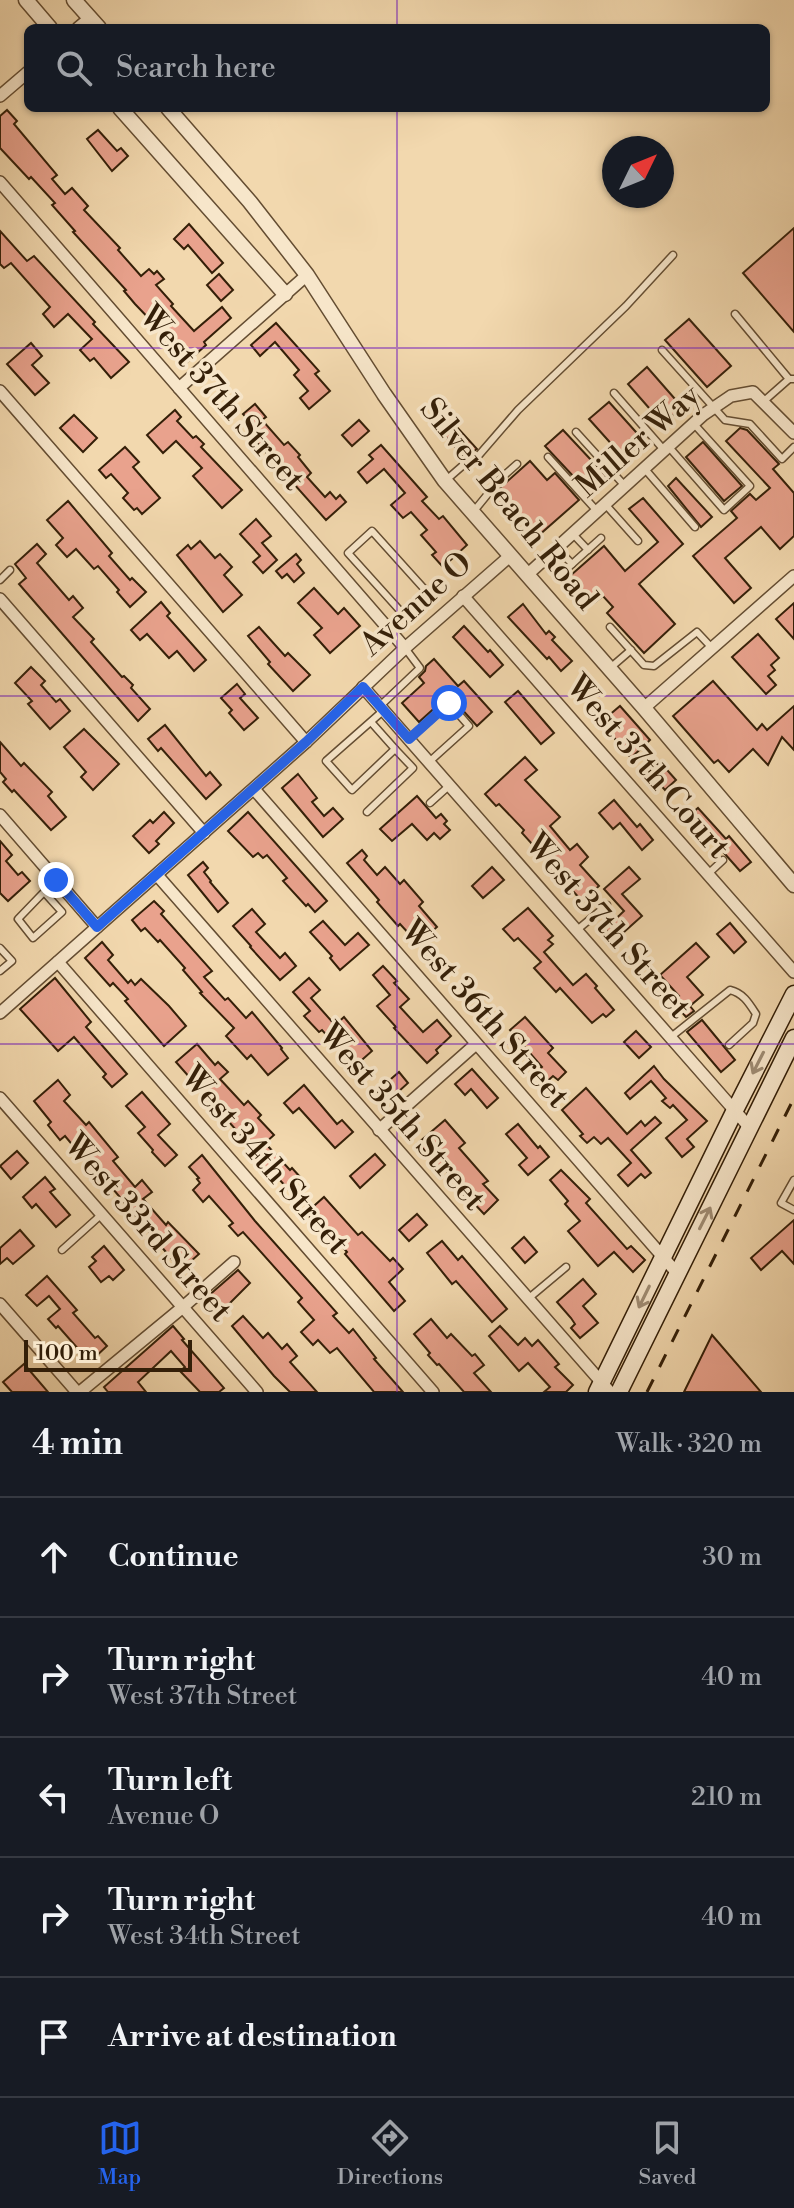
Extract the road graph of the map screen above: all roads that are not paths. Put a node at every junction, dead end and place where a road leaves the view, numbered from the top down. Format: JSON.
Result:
{"nodes":[{"id":1,"x":26,"y":0,"type":"edge"},
{"id":2,"x":74,"y":0,"type":"edge"},
{"id":3,"x":94,"y":23,"type":"edge"},
{"id":4,"x":47,"y":24,"type":"edge"},
{"id":5,"x":24,"y":75,"type":"edge"},
{"id":6,"x":0,"y":96,"type":"edge"},
{"id":7,"x":124,"y":112,"type":"edge"},
{"id":8,"x":171,"y":112,"type":"edge"},
{"id":9,"x":0,"y":182,"type":"edge"},
{"id":10,"x":673,"y":255,"type":"dead end"},
{"id":11,"x":307,"y":275,"type":"junction"},
{"id":12,"x":285,"y":294,"type":"junction"},
{"id":13,"x":735,"y":314,"type":"dead end"},
{"id":14,"x":662,"y":350,"type":"dead end"},
{"id":15,"x":791,"y":379,"type":"edge"},
{"id":16,"x":179,"y":388,"type":"junction"},
{"id":17,"x":0,"y":391,"type":"edge"},
{"id":18,"x":614,"y":393,"type":"dead end"},
{"id":19,"x":764,"y":401,"type":"junction"},
{"id":20,"x":713,"y":408,"type":"junction"},
{"id":21,"x":693,"y":423,"type":"junction"},
{"id":22,"x":576,"y":432,"type":"dead end"},
{"id":23,"x":794,"y":433,"type":"edge"},
{"id":24,"x":794,"y":447,"type":"edge"},
{"id":25,"x":666,"y":448,"type":"junction"},
{"id":26,"x":548,"y":457,"type":"dead end"},
{"id":27,"x":517,"y":464,"type":"dead end"},
{"id":28,"x":644,"y":468,"type":"junction"},
{"id":29,"x":445,"y":481,"type":"junction"},
{"id":30,"x":625,"y":486,"type":"junction"},
{"id":31,"x":601,"y":507,"type":"junction"},
{"id":32,"x":473,"y":513,"type":"junction"},
{"id":33,"x":695,"y":527,"type":"dead end"},
{"id":34,"x":572,"y":533,"type":"junction"},
{"id":35,"x":601,"y":538,"type":"dead end"},
{"id":36,"x":638,"y":541,"type":"dead end"},
{"id":37,"x":560,"y":545,"type":"junction"},
{"id":38,"x":588,"y":550,"type":"junction"},
{"id":39,"x":510,"y":556,"type":"junction"},
{"id":40,"x":572,"y":564,"type":"junction"},
{"id":41,"x":10,"y":570,"type":"dead end"},
{"id":42,"x":561,"y":574,"type":"dead end"},
{"id":43,"x":527,"y":575,"type":"junction"},
{"id":44,"x":794,"y":576,"type":"edge"},
{"id":45,"x":0,"y":580,"type":"edge"},
{"id":46,"x":377,"y":585,"type":"junction"},
{"id":47,"x":463,"y":596,"type":"junction"},
{"id":48,"x":362,"y":597,"type":"junction"},
{"id":49,"x":0,"y":599,"type":"edge"},
{"id":50,"x":610,"y":627,"type":"dead end"},
{"id":51,"x":405,"y":648,"type":"junction"},
{"id":52,"x":712,"y":648,"type":"junction"},
{"id":53,"x":631,"y":650,"type":"junction"},
{"id":54,"x":609,"y":669,"type":"junction"},
{"id":55,"x":363,"y":687,"type":"junction"},
{"id":56,"x":382,"y":708,"type":"junction"},
{"id":57,"x":644,"y":708,"type":"junction"},
{"id":58,"x":371,"y":722,"type":"junction"},
{"id":59,"x":409,"y":739,"type":"junction"},
{"id":60,"x":306,"y":742,"type":"junction"},
{"id":61,"x":395,"y":749,"type":"junction"},
{"id":62,"x":429,"y":762,"type":"junction"},
{"id":63,"x":450,"y":785,"type":"junction"},
{"id":64,"x":254,"y":789,"type":"junction"},
{"id":65,"x":430,"y":803,"type":"dead end"},
{"id":66,"x":367,"y":812,"type":"dead end"},
{"id":67,"x":0,"y":815,"type":"edge"},
{"id":68,"x":204,"y":833,"type":"junction"},
{"id":69,"x":723,"y":860,"type":"dead end"},
{"id":70,"x":708,"y":874,"type":"junction"},
{"id":71,"x":157,"y":875,"type":"junction"},
{"id":72,"x":56,"y":880,"type":"junction"},
{"id":73,"x":794,"y":885,"type":"edge"},
{"id":74,"x":44,"y":892,"type":"junction"},
{"id":75,"x":607,"y":905,"type":"dead end"},
{"id":76,"x":97,"y":927,"type":"junction"},
{"id":77,"x":577,"y":930,"type":"junction"},
{"id":78,"x":0,"y":948,"type":"edge"},
{"id":79,"x":58,"y":962,"type":"junction"},
{"id":80,"x":0,"y":971,"type":"edge"},
{"id":81,"x":794,"y":972,"type":"edge"},
{"id":82,"x":794,"y":994,"type":"edge"},
{"id":83,"x":0,"y":1013,"type":"edge"},
{"id":84,"x":671,"y":1037,"type":"junction"},
{"id":85,"x":794,"y":1038,"type":"edge"},
{"id":86,"x":476,"y":1044,"type":"junction"},
{"id":87,"x":729,"y":1045,"type":"dead end"},
{"id":88,"x":0,"y":1098,"type":"edge"},
{"id":89,"x":735,"y":1110,"type":"junction"},
{"id":90,"x":750,"y":1128,"type":"junction"},
{"id":91,"x":379,"y":1130,"type":"junction"},
{"id":92,"x":794,"y":1180,"type":"edge"},
{"id":93,"x":794,"y":1210,"type":"edge"},
{"id":94,"x":102,"y":1214,"type":"junction"},
{"id":95,"x":62,"y":1250,"type":"dead end"},
{"id":96,"x":664,"y":1257,"type":"junction"},
{"id":97,"x":234,"y":1262,"type":"dead end"},
{"id":98,"x":566,"y":1267,"type":"dead end"},
{"id":99,"x":677,"y":1273,"type":"junction"},
{"id":100,"x":528,"y":1300,"type":"junction"},
{"id":101,"x":0,"y":1304,"type":"edge"},
{"id":102,"x":183,"y":1307,"type":"junction"},
{"id":103,"x":602,"y":1389,"type":"edge"},
{"id":104,"x":78,"y":1392,"type":"edge"},
{"id":105,"x":257,"y":1392,"type":"edge"},
{"id":106,"x":433,"y":1392,"type":"edge"},
{"id":107,"x":619,"y":1392,"type":"edge"}],
"edges":[{"from":1,"to":4,"type":"street"},
{"from":2,"to":3,"type":"street"},
{"from":5,"to":6,"type":"street"},
{"from":7,"to":12,"type":"street"},
{"from":8,"to":11,"type":"street","name":"Silver Beach Road"},
{"from":9,"to":16,"type":"street","name":"West 37th Street"},
{"from":10,"to":29,"type":"lane"},
{"from":11,"to":12,"type":"street"},
{"from":11,"to":29,"type":"street","name":"Silver Beach Road"},
{"from":12,"to":16,"type":"street"},
{"from":13,"to":15,"type":"lane"},
{"from":14,"to":20,"type":"lane"},
{"from":15,"to":19,"type":"lane"},
{"from":16,"to":48,"type":"street","name":"West 37th Street"},
{"from":17,"to":60,"type":"street"},
{"from":18,"to":25,"type":"lane"},
{"from":19,"to":20,"type":"street","name":"Miller Way"},
{"from":19,"to":23,"type":"street"},
{"from":20,"to":21,"type":"street","name":"Miller Way"},
{"from":20,"to":24,"type":"lane"},
{"from":21,"to":25,"type":"street","name":"Miller Way"},
{"from":21,"to":25,"type":"lane"},
{"from":22,"to":30,"type":"lane"},
{"from":25,"to":28,"type":"street","name":"Miller Way"},
{"from":26,"to":31,"type":"lane"},
{"from":27,"to":32,"type":"lane"},
{"from":28,"to":30,"type":"street","name":"Miller Way"},
{"from":28,"to":33,"type":"lane"},
{"from":29,"to":32,"type":"street","name":"Silver Beach Road"},
{"from":30,"to":31,"type":"street","name":"Miller Way"},
{"from":31,"to":34,"type":"street","name":"Miller Way"},
{"from":31,"to":36,"type":"lane"},
{"from":32,"to":39,"type":"street","name":"Silver Beach Road"},
{"from":34,"to":37,"type":"street","name":"Miller Way"},
{"from":34,"to":38,"type":"lane"},
{"from":35,"to":38,"type":"lane"},
{"from":37,"to":40,"type":"lane"},
{"from":37,"to":43,"type":"street","name":"Avenue O"},
{"from":38,"to":40,"type":"lane"},
{"from":39,"to":43,"type":"street","name":"Silver Beach Road"},
{"from":39,"to":47,"type":"street","name":"Avenue O"},
{"from":40,"to":42,"type":"lane"},
{"from":41,"to":45,"type":"lane"},
{"from":43,"to":54,"type":"street","name":"Silver Beach Road"},
{"from":44,"to":52,"type":"street"},
{"from":46,"to":46,"type":"lane"},
{"from":46,"to":48,"type":"lane"},
{"from":47,"to":51,"type":"street","name":"Avenue O"},
{"from":47,"to":70,"type":"street","name":"West 37th Court"},
{"from":48,"to":51,"type":"street","name":"West 37th Street"},
{"from":49,"to":68,"type":"street"},
{"from":50,"to":53,"type":"lane"},
{"from":51,"to":55,"type":"street","name":"Avenue O"},
{"from":51,"to":56,"type":"lane"},
{"from":52,"to":53,"type":"lane"},
{"from":52,"to":57,"type":"street"},
{"from":53,"to":54,"type":"lane"},
{"from":54,"to":57,"type":"street","name":"Silver Beach Road"},
{"from":55,"to":56,"type":"street","name":"West 37th Street"},
{"from":55,"to":60,"type":"street","name":"Avenue O"},
{"from":56,"to":58,"type":"lane"},
{"from":56,"to":59,"type":"street","name":"West 37th Street"},
{"from":57,"to":73,"type":"street","name":"Silver Beach Road"},
{"from":58,"to":61,"type":"lane"},
{"from":58,"to":61,"type":"lane"},
{"from":59,"to":62,"type":"street","name":"West 37th Street"},
{"from":59,"to":62,"type":"lane"},
{"from":60,"to":64,"type":"street","name":"Avenue O"},
{"from":61,"to":66,"type":"lane"},
{"from":62,"to":63,"type":"street","name":"West 37th Street"},
{"from":63,"to":65,"type":"lane"},
{"from":63,"to":77,"type":"street","name":"West 37th Street"},
{"from":64,"to":68,"type":"street","name":"Avenue O"},
{"from":64,"to":86,"type":"street","name":"West 36th Street"},
{"from":67,"to":72,"type":"street"},
{"from":68,"to":71,"type":"street","name":"Avenue O"},
{"from":69,"to":70,"type":"lane"},
{"from":70,"to":81,"type":"street","name":"West 37th Court"},
{"from":71,"to":76,"type":"street","name":"Avenue O"},
{"from":71,"to":91,"type":"street","name":"West 35th Street"},
{"from":72,"to":74,"type":"lane"},
{"from":72,"to":76,"type":"street"},
{"from":74,"to":74,"type":"lane"},
{"from":75,"to":77,"type":"lane"},
{"from":76,"to":79,"type":"street","name":"Avenue O"},
{"from":77,"to":84,"type":"street","name":"West 37th Street"},
{"from":78,"to":80,"type":"lane"},
{"from":79,"to":83,"type":"street","name":"Avenue O"},
{"from":79,"to":106,"type":"street","name":"West 34th Street"},
{"from":82,"to":89,"type":"main road","one_way":true},
{"from":84,"to":87,"type":"lane"},
{"from":84,"to":89,"type":"street","name":"West 37th Street"},
{"from":85,"to":90,"type":"main road"},
{"from":86,"to":91,"type":"street"},
{"from":86,"to":96,"type":"street","name":"West 36th Street"},
{"from":88,"to":94,"type":"street","name":"West 33rd Street"},
{"from":89,"to":90,"type":"street","name":"West 37th Street"},
{"from":89,"to":96,"type":"main road"},
{"from":99,"to":90,"type":"main road","one_way":true},
{"from":91,"to":100,"type":"street","name":"West 35th Street"},
{"from":92,"to":93,"type":"lane"},
{"from":94,"to":95,"type":"lane"},
{"from":94,"to":102,"type":"street","name":"West 33rd Street"},
{"from":96,"to":99,"type":"street","name":"West 36th Street"},
{"from":96,"to":103,"type":"main road","one_way":true},
{"from":97,"to":102,"type":"street"},
{"from":98,"to":100,"type":"lane"},
{"from":99,"to":107,"type":"main road"},
{"from":100,"to":103,"type":"street","name":"West 35th Street"},
{"from":101,"to":104,"type":"street"},
{"from":102,"to":104,"type":"street"},
{"from":102,"to":105,"type":"street","name":"West 33rd Street"}]}
